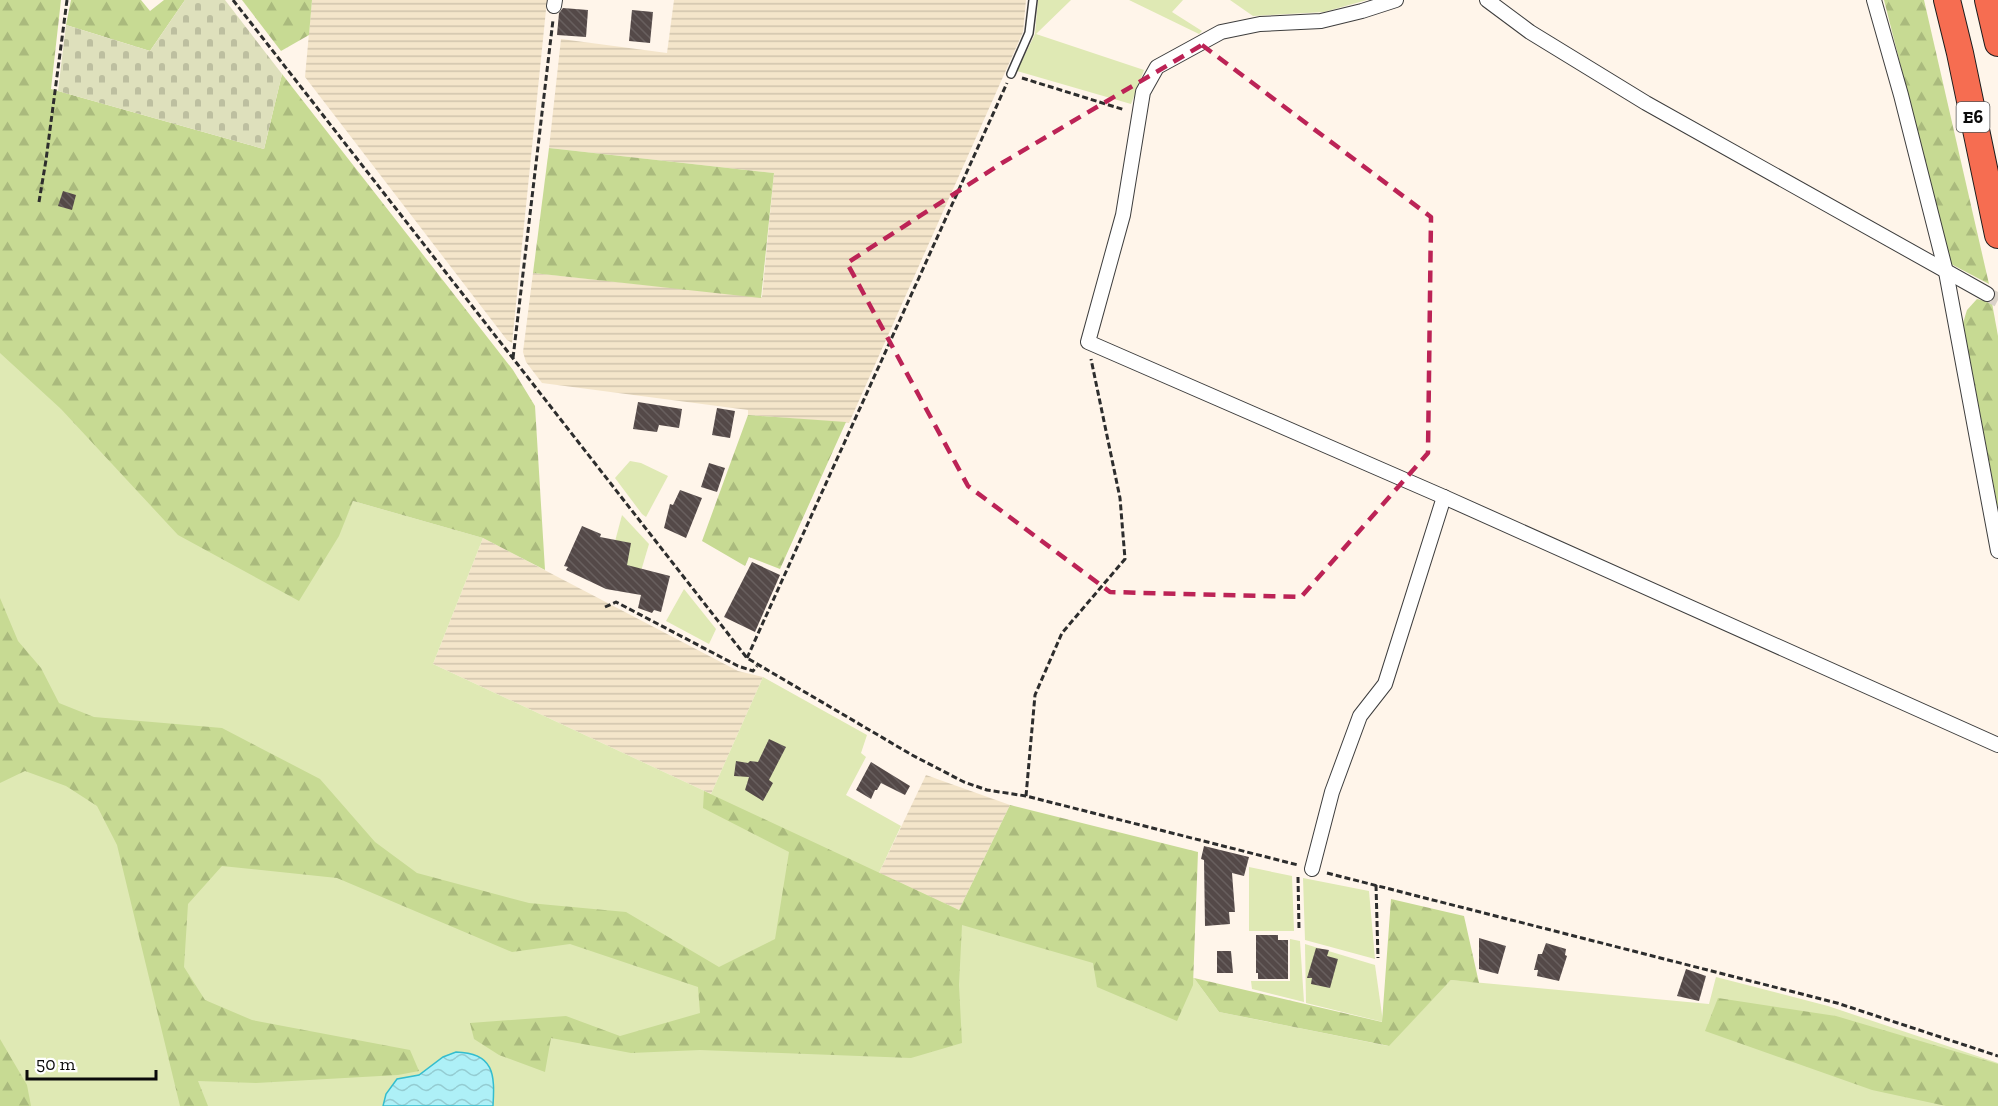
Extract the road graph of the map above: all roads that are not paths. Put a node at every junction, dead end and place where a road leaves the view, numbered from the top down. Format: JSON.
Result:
{"nodes":[{"id":1,"x":1033,"y":0,"type":"edge"},
{"id":2,"x":1396,"y":0,"type":"edge"},
{"id":3,"x":1487,"y":0,"type":"edge"},
{"id":4,"x":1874,"y":0,"type":"edge"},
{"id":5,"x":1947,"y":0,"type":"edge"},
{"id":6,"x":1988,"y":0,"type":"edge"},
{"id":7,"x":1998,"y":43,"type":"edge"},
{"id":8,"x":1011,"y":74,"type":"road end"},
{"id":9,"x":1998,"y":236,"type":"edge"},
{"id":10,"x":1946,"y":272,"type":"junction"},
{"id":11,"x":1987,"y":294,"type":"tunnel mouth"},
{"id":12,"x":1444,"y":497,"type":"junction"},
{"id":13,"x":1998,"y":551,"type":"edge"},
{"id":14,"x":1998,"y":745,"type":"edge"},
{"id":15,"x":1305,"y":867,"type":"road end"}],
"edges":[{"from":1,"to":8,"type":"lane"},
{"from":2,"to":12,"type":"street"},
{"from":3,"to":10,"type":"street"},
{"from":4,"to":10,"type":"street"},
{"from":5,"to":9,"type":"highway","number":"E6"},
{"from":6,"to":7,"type":"highway"},
{"from":10,"to":11,"type":"street"},
{"from":10,"to":13,"type":"street"},
{"from":12,"to":14,"type":"street"},
{"from":12,"to":15,"type":"street"}]}
